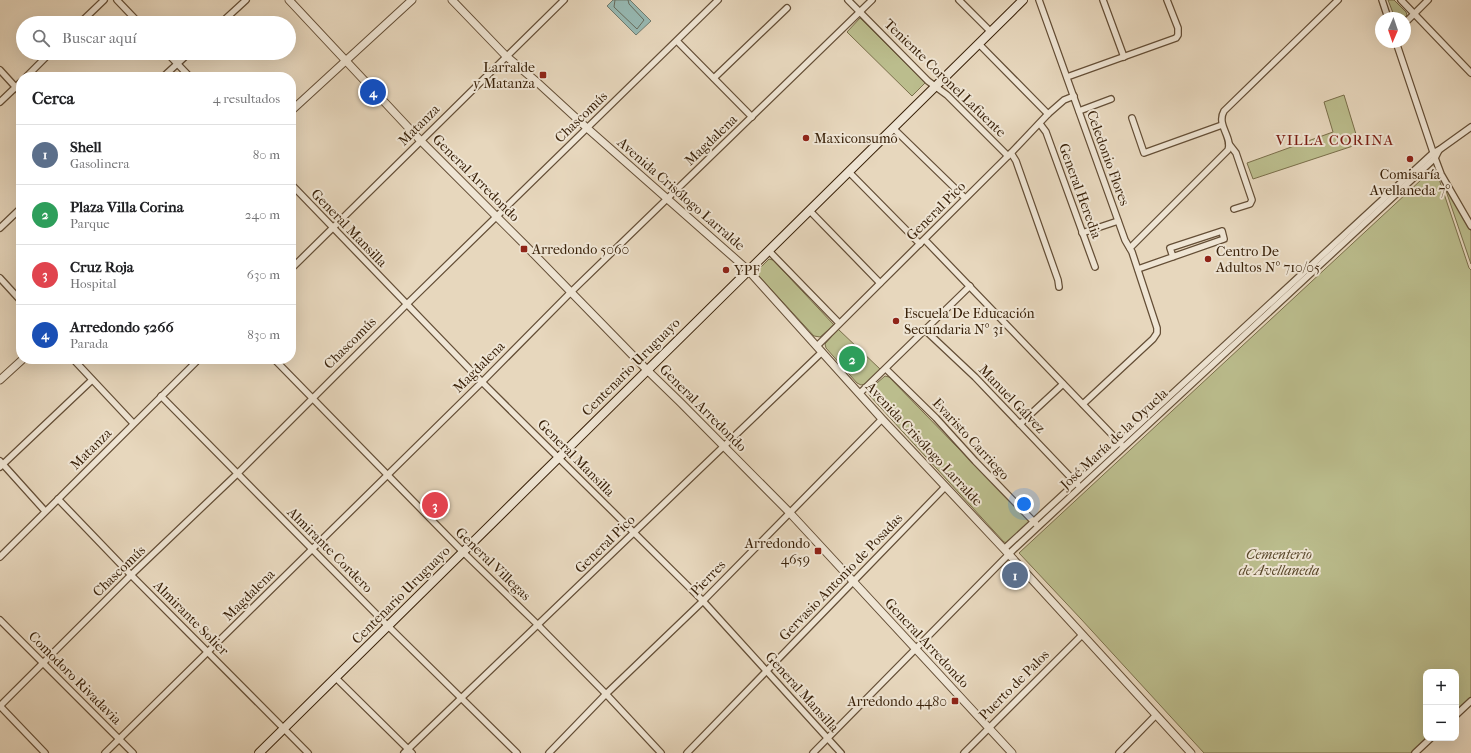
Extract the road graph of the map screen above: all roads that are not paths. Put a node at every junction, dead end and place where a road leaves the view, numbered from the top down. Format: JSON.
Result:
{"nodes":[{"id":1,"x":104,"y":0,"type":"edge"},
{"id":2,"x":118,"y":0,"type":"edge"},
{"id":3,"x":246,"y":0,"type":"edge"},
{"id":4,"x":289,"y":0,"type":"edge"},
{"id":5,"x":412,"y":0,"type":"edge"},
{"id":6,"x":452,"y":0,"type":"edge"},
{"id":7,"x":564,"y":0,"type":"edge"},
{"id":8,"x":718,"y":0,"type":"edge"},
{"id":9,"x":848,"y":0,"type":"edge"},
{"id":10,"x":872,"y":0,"type":"edge"},
{"id":11,"x":959,"y":0,"type":"edge"},
{"id":12,"x":1023,"y":0,"type":"edge"},
{"id":13,"x":1039,"y":0,"type":"edge"},
{"id":14,"x":1103,"y":0,"type":"edge"},
{"id":15,"x":1167,"y":0,"type":"edge"},
{"id":16,"x":1338,"y":0,"type":"edge"},
{"id":17,"x":1382,"y":0,"type":"edge"},
{"id":18,"x":1401,"y":0,"type":"edge"},
{"id":19,"x":1428,"y":0,"type":"edge"},
{"id":20,"x":787,"y":8,"type":"dead end"},
{"id":21,"x":860,"y":12,"type":"junction"},
{"id":22,"x":1386,"y":12,"type":"edge"},
{"id":23,"x":1414,"y":14,"type":"junction"},
{"id":24,"x":87,"y":16,"type":"edge"},
{"id":25,"x":133,"y":16,"type":"edge"},
{"id":26,"x":229,"y":16,"type":"edge"},
{"id":27,"x":1411,"y":17,"type":"edge"},
{"id":28,"x":991,"y":32,"type":"junction"},
{"id":29,"x":677,"y":41,"type":"junction"},
{"id":30,"x":979,"y":44,"type":"junction"},
{"id":31,"x":1398,"y":48,"type":"edge"},
{"id":32,"x":506,"y":56,"type":"junction"},
{"id":33,"x":1124,"y":57,"type":"junction"},
{"id":34,"x":43,"y":60,"type":"edge"},
{"id":35,"x":173,"y":60,"type":"edge"},
{"id":36,"x":181,"y":60,"type":"edge"},
{"id":37,"x":346,"y":61,"type":"junction"},
{"id":38,"x":177,"y":64,"type":"junction"},
{"id":39,"x":0,"y":70,"type":"edge"},
{"id":40,"x":31,"y":72,"type":"edge"},
{"id":41,"x":168,"y":72,"type":"edge"},
{"id":42,"x":185,"y":72,"type":"edge"},
{"id":43,"x":1471,"y":73,"type":"edge"},
{"id":44,"x":1067,"y":77,"type":"junction"},
{"id":45,"x":714,"y":78,"type":"junction"},
{"id":46,"x":935,"y":86,"type":"junction"},
{"id":47,"x":16,"y":87,"type":"joint"},
{"id":48,"x":1074,"y":96,"type":"junction"},
{"id":49,"x":1111,"y":99,"type":"dead end"},
{"id":50,"x":0,"y":102,"type":"edge"},
{"id":51,"x":296,"y":107,"type":"edge"},
{"id":52,"x":1079,"y":111,"type":"junction"},
{"id":53,"x":1048,"y":114,"type":"junction"},
{"id":54,"x":752,"y":117,"type":"junction"},
{"id":55,"x":1132,"y":118,"type":"dead end"},
{"id":56,"x":1040,"y":124,"type":"junction"},
{"id":57,"x":1222,"y":125,"type":"junction"},
{"id":58,"x":1471,"y":127,"type":"edge"},
{"id":59,"x":587,"y":128,"type":"junction"},
{"id":60,"x":894,"y":129,"type":"junction"},
{"id":61,"x":420,"y":140,"type":"junction"},
{"id":62,"x":1229,"y":144,"type":"junction"},
{"id":63,"x":1010,"y":155,"type":"junction"},
{"id":64,"x":1434,"y":156,"type":"junction"},
{"id":65,"x":849,"y":172,"type":"junction"},
{"id":66,"x":296,"y":189,"type":"edge"},
{"id":67,"x":965,"y":198,"type":"junction"},
{"id":68,"x":667,"y":200,"type":"junction"},
{"id":69,"x":1234,"y":209,"type":"dead end"},
{"id":70,"x":810,"y":210,"type":"junction"},
{"id":71,"x":16,"y":213,"type":"edge"},
{"id":72,"x":496,"y":217,"type":"junction"},
{"id":73,"x":1118,"y":221,"type":"junction"},
{"id":74,"x":1471,"y":226,"type":"edge"},
{"id":75,"x":0,"y":228,"type":"edge"},
{"id":76,"x":332,"y":228,"type":"junction"},
{"id":77,"x":1082,"y":233,"type":"junction"},
{"id":78,"x":925,"y":240,"type":"junction"},
{"id":79,"x":920,"y":244,"type":"junction"},
{"id":80,"x":1130,"y":248,"type":"junction"},
{"id":81,"x":769,"y":251,"type":"junction"},
{"id":82,"x":1173,"y":257,"type":"junction"},
{"id":83,"x":296,"y":264,"type":"edge"},
{"id":84,"x":1095,"y":267,"type":"dead end"},
{"id":85,"x":1138,"y":269,"type":"junction"},
{"id":86,"x":748,"y":270,"type":"junction"},
{"id":87,"x":0,"y":278,"type":"edge"},
{"id":88,"x":880,"y":284,"type":"junction"},
{"id":89,"x":970,"y":286,"type":"junction"},
{"id":90,"x":1059,"y":288,"type":"dead end"},
{"id":91,"x":571,"y":292,"type":"junction"},
{"id":92,"x":16,"y":296,"type":"edge"},
{"id":93,"x":407,"y":304,"type":"junction"},
{"id":94,"x":839,"y":324,"type":"junction"},
{"id":95,"x":925,"y":330,"type":"junction"},
{"id":96,"x":820,"y":349,"type":"junction"},
{"id":97,"x":18,"y":364,"type":"edge"},
{"id":98,"x":78,"y":364,"type":"edge"},
{"id":99,"x":194,"y":364,"type":"edge"},
{"id":100,"x":279,"y":364,"type":"edge"},
{"id":101,"x":886,"y":369,"type":"junction"},
{"id":102,"x":647,"y":370,"type":"junction"},
{"id":103,"x":0,"y":380,"type":"edge"},
{"id":104,"x":92,"y":380,"type":"junction"},
{"id":105,"x":482,"y":382,"type":"junction"},
{"id":106,"x":1063,"y":384,"type":"junction"},
{"id":107,"x":860,"y":394,"type":"junction"},
{"id":108,"x":161,"y":396,"type":"junction"},
{"id":109,"x":312,"y":398,"type":"junction"},
{"id":110,"x":1084,"y":404,"type":"junction"},
{"id":111,"x":882,"y":419,"type":"junction"},
{"id":112,"x":133,"y":423,"type":"junction"},
{"id":113,"x":1020,"y":424,"type":"junction"},
{"id":114,"x":1122,"y":445,"type":"junction"},
{"id":115,"x":724,"y":447,"type":"junction"},
{"id":116,"x":558,"y":458,"type":"junction"},
{"id":117,"x":1,"y":464,"type":"edge"},
{"id":118,"x":237,"y":474,"type":"junction"},
{"id":119,"x":387,"y":476,"type":"junction"},
{"id":120,"x":1078,"y":485,"type":"junction"},
{"id":121,"x":945,"y":487,"type":"junction"},
{"id":122,"x":58,"y":499,"type":"junction"},
{"id":123,"x":45,"y":511,"type":"junction"},
{"id":124,"x":789,"y":512,"type":"junction"},
{"id":125,"x":1036,"y":524,"type":"junction"},
{"id":126,"x":634,"y":532,"type":"junction"},
{"id":127,"x":312,"y":549,"type":"junction"},
{"id":128,"x":463,"y":552,"type":"junction"},
{"id":129,"x":1007,"y":552,"type":"junction"},
{"id":130,"x":0,"y":557,"type":"edge"},
{"id":131,"x":131,"y":575,"type":"junction"},
{"id":132,"x":853,"y":581,"type":"junction"},
{"id":133,"x":703,"y":601,"type":"junction"},
{"id":134,"x":0,"y":620,"type":"edge"},
{"id":135,"x":538,"y":625,"type":"junction"},
{"id":136,"x":388,"y":626,"type":"junction"},
{"id":137,"x":1082,"y":635,"type":"junction"},
{"id":138,"x":915,"y":649,"type":"junction"},
{"id":139,"x":208,"y":652,"type":"junction"},
{"id":140,"x":42,"y":663,"type":"junction"},
{"id":141,"x":766,"y":670,"type":"junction"},
{"id":142,"x":336,"y":678,"type":"junction"},
{"id":143,"x":606,"y":694,"type":"junction"},
{"id":144,"x":461,"y":698,"type":"junction"},
{"id":145,"x":1471,"y":701,"type":"edge"},
{"id":146,"x":0,"y":706,"type":"edge"},
{"id":147,"x":1459,"y":712,"type":"edge"},
{"id":148,"x":1156,"y":715,"type":"junction"},
{"id":149,"x":284,"y":728,"type":"junction"},
{"id":150,"x":988,"y":728,"type":"junction"},
{"id":151,"x":827,"y":738,"type":"junction"},
{"id":152,"x":119,"y":739,"type":"junction"},
{"id":153,"x":1428,"y":741,"type":"edge"},
{"id":154,"x":408,"y":752,"type":"edge"},
{"id":155,"x":45,"y":753,"type":"edge"},
{"id":156,"x":105,"y":753,"type":"edge"},
{"id":157,"x":133,"y":753,"type":"edge"},
{"id":158,"x":259,"y":753,"type":"edge"},
{"id":159,"x":308,"y":753,"type":"edge"},
{"id":160,"x":517,"y":753,"type":"edge"},
{"id":161,"x":549,"y":753,"type":"edge"},
{"id":162,"x":661,"y":753,"type":"edge"},
{"id":163,"x":687,"y":753,"type":"edge"},
{"id":164,"x":813,"y":753,"type":"edge"},
{"id":165,"x":841,"y":753,"type":"edge"},
{"id":166,"x":964,"y":753,"type":"edge"},
{"id":167,"x":1012,"y":753,"type":"edge"},
{"id":168,"x":1119,"y":753,"type":"edge"},
{"id":169,"x":1191,"y":753,"type":"edge"},
{"id":170,"x":1415,"y":753,"type":"edge"}],
"edges":[{"from":1,"to":24,"type":"street"},
{"from":2,"to":25,"type":"street"},
{"from":3,"to":26,"type":"street"},
{"from":4,"to":37,"type":"street","name":"General Arredondo"},
{"from":5,"to":37,"type":"street"},
{"from":6,"to":32,"type":"street","name":"Avenida Crisólogo Larralde"},
{"from":7,"to":32,"type":"street","name":"Matanza"},
{"from":8,"to":29,"type":"street","name":"Chascomús"},
{"from":9,"to":21,"type":"street","name":"Teniente Coronel Lafuente"},
{"from":10,"to":21,"type":"street","name":"Magdalena"},
{"from":11,"to":28,"type":"street"},
{"from":12,"to":28,"type":"main road","name":"Centenario Uruguayo"},
{"from":13,"to":44,"type":"street","name":"Celedonio Flores"},
{"from":14,"to":33,"type":"street"},
{"from":15,"to":33,"type":"street"},
{"from":16,"to":57,"type":"street"},
{"from":17,"to":22,"type":"street"},
{"from":18,"to":23,"type":"street"},
{"from":19,"to":23,"type":"street"},
{"from":20,"to":45,"type":"street"},
{"from":21,"to":46,"type":"street","name":"Teniente Coronel Lafuente"},
{"from":21,"to":54,"type":"street","name":"Magdalena"},
{"from":23,"to":27,"type":"street"},
{"from":23,"to":43,"type":"street"},
{"from":28,"to":30,"type":"main road","name":"Centenario Uruguayo"},
{"from":29,"to":45,"type":"street"},
{"from":29,"to":59,"type":"street","name":"Chascomús"},
{"from":30,"to":46,"type":"main road","name":"Centenario Uruguayo"},
{"from":30,"to":53,"type":"street"},
{"from":31,"to":64,"type":"street"},
{"from":32,"to":59,"type":"street","name":"Avenida Crisólogo Larralde"},
{"from":32,"to":61,"type":"street","name":"Matanza"},
{"from":33,"to":44,"type":"street"},
{"from":34,"to":40,"type":"street"},
{"from":35,"to":38,"type":"street"},
{"from":36,"to":38,"type":"street"},
{"from":37,"to":51,"type":"street"},
{"from":37,"to":61,"type":"street","name":"General Arredondo"},
{"from":38,"to":41,"type":"street"},
{"from":38,"to":42,"type":"street"},
{"from":39,"to":47,"type":"street"},
{"from":44,"to":48,"type":"street","name":"Celedonio Flores"},
{"from":45,"to":54,"type":"street"},
{"from":46,"to":60,"type":"main road","name":"Centenario Uruguayo"},
{"from":46,"to":63,"type":"street","name":"Teniente Coronel Lafuente"},
{"from":47,"to":50,"type":"street"},
{"from":48,"to":52,"type":"street","name":"Celedonio Flores"},
{"from":48,"to":53,"type":"street","name":"General Pico"},
{"from":49,"to":52,"type":"street"},
{"from":52,"to":73,"type":"street","name":"Celedonio Flores"},
{"from":53,"to":56,"type":"street","name":"General Pico"},
{"from":54,"to":68,"type":"street","name":"Magdalena"},
{"from":55,"to":57,"type":"street"},
{"from":56,"to":63,"type":"street","name":"General Pico"},
{"from":56,"to":77,"type":"street","name":"General Heredia"},
{"from":57,"to":62,"type":"street"},
{"from":58,"to":64,"type":"street","name":"José María de la Oyuela"},
{"from":59,"to":68,"type":"street","name":"Avenida Crisólogo Larralde"},
{"from":59,"to":72,"type":"street","name":"Chascomús"},
{"from":60,"to":65,"type":"main road","name":"Centenario Uruguayo"},
{"from":60,"to":67,"type":"street"},
{"from":61,"to":72,"type":"street","name":"General Arredondo"},
{"from":61,"to":76,"type":"street","name":"Matanza"},
{"from":62,"to":69,"type":"street"},
{"from":62,"to":80,"type":"street"},
{"from":63,"to":67,"type":"street","name":"General Pico"},
{"from":63,"to":90,"type":"street","name":"Teniente Coronel Lafuente"},
{"from":64,"to":74,"type":"street"},
{"from":64,"to":114,"type":"street","name":"José María de la Oyuela"},
{"from":65,"to":70,"type":"main road","name":"Centenario Uruguayo"},
{"from":65,"to":79,"type":"street"},
{"from":66,"to":76,"type":"street","name":"General Mansilla"},
{"from":67,"to":78,"type":"street","name":"General Pico"},
{"from":68,"to":86,"type":"street","name":"Avenida Crisólogo Larralde"},
{"from":68,"to":91,"type":"street","name":"Magdalena"},
{"from":70,"to":81,"type":"main road","name":"Centenario Uruguayo"},
{"from":70,"to":88,"type":"street"},
{"from":71,"to":75,"type":"street"},
{"from":72,"to":91,"type":"street","name":"General Arredondo"},
{"from":72,"to":93,"type":"street","name":"Chascomús"},
{"from":73,"to":77,"type":"street"},
{"from":73,"to":80,"type":"street","name":"Celedonio Flores"},
{"from":76,"to":83,"type":"street","name":"Matanza"},
{"from":76,"to":93,"type":"street","name":"General Mansilla"},
{"from":77,"to":84,"type":"street","name":"General Heredia"},
{"from":78,"to":79,"type":"street","name":"General Pico"},
{"from":78,"to":89,"type":"street"},
{"from":79,"to":88,"type":"street","name":"General Pico"},
{"from":80,"to":85,"type":"street","name":"Celedonio Flores"},
{"from":81,"to":86,"type":"main road","name":"Centenario Uruguayo"},
{"from":81,"to":94,"type":"street"},
{"from":82,"to":82,"type":"street"},
{"from":82,"to":85,"type":"street"},
{"from":85,"to":110,"type":"street","name":"Celedonio Flores"},
{"from":86,"to":96,"type":"street","name":"Avenida Crisólogo Larralde"},
{"from":86,"to":102,"type":"main road","name":"Centenario Uruguayo"},
{"from":87,"to":92,"type":"street"},
{"from":88,"to":94,"type":"street","name":"General Pico"},
{"from":89,"to":95,"type":"street"},
{"from":89,"to":106,"type":"street"},
{"from":91,"to":102,"type":"street","name":"General Arredondo"},
{"from":91,"to":105,"type":"street","name":"Magdalena"},
{"from":93,"to":105,"type":"street","name":"General Mansilla"},
{"from":93,"to":109,"type":"street","name":"Chascomús"},
{"from":94,"to":96,"type":"street","name":"General Pico"},
{"from":95,"to":101,"type":"street"},
{"from":95,"to":113,"type":"street","name":"Manuel Gálvez"},
{"from":96,"to":107,"type":"street","name":"Avenida Crisólogo Larralde"},
{"from":96,"to":115,"type":"street","name":"General Pico"},
{"from":97,"to":103,"type":"street"},
{"from":98,"to":104,"type":"street"},
{"from":99,"to":108,"type":"street","name":"Matanza"},
{"from":100,"to":109,"type":"street","name":"General Villegas"},
{"from":101,"to":107,"type":"street"},
{"from":101,"to":125,"type":"street","name":"Evaristo Carriego"},
{"from":102,"to":115,"type":"street","name":"General Arredondo"},
{"from":102,"to":116,"type":"main road","name":"Centenario Uruguayo"},
{"from":104,"to":112,"type":"street"},
{"from":104,"to":117,"type":"street"},
{"from":105,"to":116,"type":"street","name":"General Mansilla"},
{"from":105,"to":119,"type":"street","name":"Magdalena"},
{"from":106,"to":110,"type":"street"},
{"from":106,"to":113,"type":"street"},
{"from":107,"to":111,"type":"street","name":"Avenida Crisólogo Larralde"},
{"from":108,"to":112,"type":"street","name":"Matanza"},
{"from":108,"to":118,"type":"street","name":"Almirante Cordero"},
{"from":109,"to":118,"type":"street","name":"Chascomús"},
{"from":109,"to":119,"type":"street","name":"General Villegas"},
{"from":110,"to":114,"type":"street"},
{"from":111,"to":121,"type":"street","name":"Avenida Crisólogo Larralde"},
{"from":111,"to":124,"type":"street","name":"Pierres"},
{"from":112,"to":122,"type":"street","name":"Matanza"},
{"from":113,"to":120,"type":"street","name":"Manuel Gálvez"},
{"from":114,"to":120,"type":"street","name":"José María de la Oyuela"},
{"from":115,"to":124,"type":"street","name":"General Arredondo"},
{"from":115,"to":126,"type":"street","name":"General Pico"},
{"from":116,"to":126,"type":"street","name":"General Mansilla"},
{"from":116,"to":128,"type":"main road","name":"Centenario Uruguayo"},
{"from":117,"to":123,"type":"street"},
{"from":118,"to":127,"type":"street","name":"Almirante Cordero"},
{"from":118,"to":131,"type":"street","name":"Chascomús"},
{"from":119,"to":127,"type":"street","name":"Magdalena"},
{"from":119,"to":128,"type":"street","name":"General Villegas"},
{"from":120,"to":125,"type":"street","name":"José María de la Oyuela"},
{"from":121,"to":129,"type":"street","name":"Avenida Crisólogo Larralde"},
{"from":121,"to":132,"type":"street","name":"Gervasio Antonio de Posadas"},
{"from":122,"to":123,"type":"street","name":"Matanza"},
{"from":122,"to":131,"type":"street","name":"Almirante Solier"},
{"from":123,"to":130,"type":"street","name":"Matanza"},
{"from":124,"to":132,"type":"street","name":"General Arredondo"},
{"from":124,"to":133,"type":"street","name":"Pierres"},
{"from":125,"to":129,"type":"street","name":"José María de la Oyuela"},
{"from":126,"to":133,"type":"street","name":"General Mansilla"},
{"from":126,"to":135,"type":"street","name":"General Pico"},
{"from":127,"to":136,"type":"street","name":"Almirante Cordero"},
{"from":127,"to":139,"type":"street","name":"Magdalena"},
{"from":128,"to":135,"type":"street","name":"General Villegas"},
{"from":128,"to":136,"type":"main road","name":"Centenario Uruguayo"},
{"from":129,"to":137,"type":"street","name":"Avenida Crisólogo Larralde"},
{"from":129,"to":138,"type":"street","name":"José María de la Oyuela"},
{"from":131,"to":139,"type":"street","name":"Almirante Solier"},
{"from":131,"to":140,"type":"street","name":"Chascomús"},
{"from":132,"to":138,"type":"street","name":"General Arredondo"},
{"from":132,"to":141,"type":"street","name":"Gervasio Antonio de Posadas"},
{"from":133,"to":141,"type":"street","name":"General Mansilla"},
{"from":133,"to":143,"type":"street","name":"Pierres"},
{"from":134,"to":140,"type":"street","name":"Comodoro Rivadavia"},
{"from":135,"to":143,"type":"street","name":"General Villegas"},
{"from":135,"to":144,"type":"street","name":"General Pico"},
{"from":136,"to":142,"type":"main road","name":"Centenario Uruguayo"},
{"from":136,"to":144,"type":"street","name":"Almirante Cordero"},
{"from":137,"to":148,"type":"street","name":"Avenida Crisólogo Larralde"},
{"from":137,"to":150,"type":"street","name":"Puerto de Palos"},
{"from":138,"to":150,"type":"street","name":"General Arredondo"},
{"from":138,"to":151,"type":"street","name":"José María de la Oyuela"},
{"from":139,"to":149,"type":"street","name":"Almirante Solier"},
{"from":139,"to":152,"type":"street","name":"Magdalena"},
{"from":140,"to":146,"type":"street","name":"Chascomús"},
{"from":140,"to":152,"type":"street","name":"Comodoro Rivadavia"},
{"from":141,"to":151,"type":"street","name":"General Mansilla"},
{"from":141,"to":163,"type":"street","name":"Gervasio Antonio de Posadas"},
{"from":142,"to":149,"type":"main road","name":"Centenario Uruguayo"},
{"from":142,"to":154,"type":"street"},
{"from":143,"to":161,"type":"street","name":"Pierres"},
{"from":143,"to":162,"type":"street","name":"General Villegas"},
{"from":144,"to":154,"type":"street","name":"General Pico"},
{"from":144,"to":160,"type":"street","name":"Almirante Cordero"},
{"from":145,"to":147,"type":"street"},
{"from":146,"to":155,"type":"street"},
{"from":148,"to":168,"type":"street"},
{"from":148,"to":169,"type":"street","name":"Avenida Crisólogo Larralde"},
{"from":149,"to":158,"type":"main road","name":"Centenario Uruguayo"},
{"from":149,"to":159,"type":"street","name":"Almirante Solier"},
{"from":150,"to":166,"type":"street","name":"Puerto de Palos"},
{"from":150,"to":167,"type":"street","name":"General Arredondo"},
{"from":151,"to":164,"type":"street","name":"José María de la Oyuela"},
{"from":151,"to":165,"type":"street","name":"General Mansilla"},
{"from":152,"to":156,"type":"street","name":"Magdalena"},
{"from":152,"to":157,"type":"street","name":"Comodoro Rivadavia"},
{"from":153,"to":170,"type":"street"}]}
